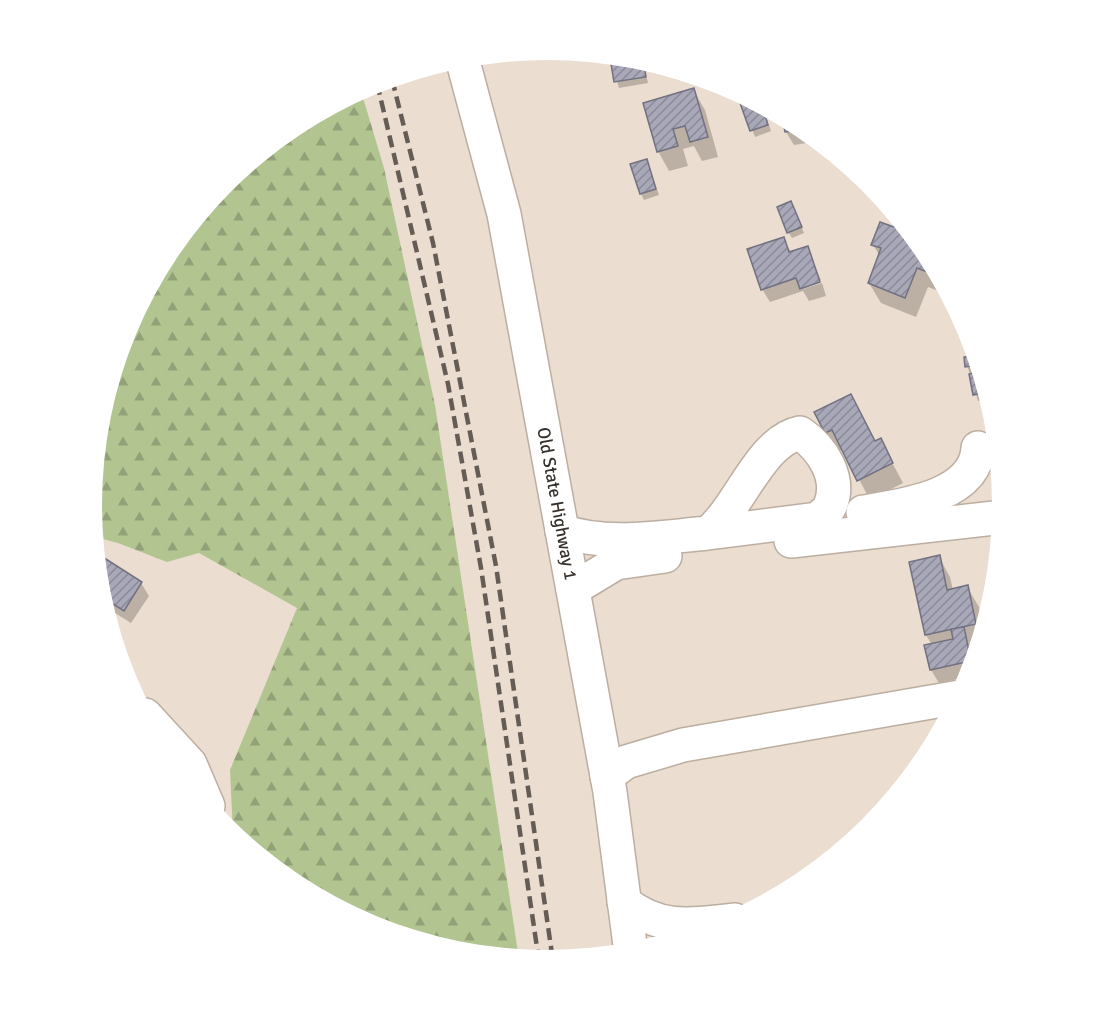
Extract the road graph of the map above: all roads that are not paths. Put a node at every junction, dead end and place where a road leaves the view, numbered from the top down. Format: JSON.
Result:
{"nodes":[{"id":1,"x":465,"y":68,"type":"edge"},
{"id":2,"x":978,"y":448,"type":"dead end"},
{"id":3,"x":993,"y":518,"type":"edge"},
{"id":4,"x":817,"y":519,"type":"junction"},
{"id":5,"x":562,"y":531,"type":"junction"},
{"id":6,"x":708,"y":533,"type":"junction"},
{"id":7,"x":573,"y":589,"type":"junction"},
{"id":8,"x":950,"y":699,"type":"edge"},
{"id":9,"x":174,"y":746,"type":"edge"},
{"id":10,"x":607,"y":776,"type":"junction"},
{"id":11,"x":196,"y":778,"type":"edge"},
{"id":12,"x":624,"y":902,"type":"junction"},
{"id":13,"x":700,"y":924,"type":"edge"},
{"id":14,"x":630,"y":943,"type":"edge"}],
"edges":[{"from":1,"to":5,"type":"main road","name":"Old State Highway 1"},
{"from":2,"to":4,"type":"main road"},
{"from":3,"to":7,"type":"main road"},
{"from":4,"to":6,"type":"main road"},
{"from":4,"to":6,"type":"main road"},
{"from":5,"to":6,"type":"main road"},
{"from":5,"to":7,"type":"main road","name":"Old State Highway 1"},
{"from":7,"to":10,"type":"main road","name":"Old State Highway 1"},
{"from":8,"to":10,"type":"main road"},
{"from":9,"to":11,"type":"main road"},
{"from":10,"to":12,"type":"main road","name":"Old State Highway 1"},
{"from":12,"to":13,"type":"main road"},
{"from":12,"to":14,"type":"main road","name":"Old State Highway 1"}]}
